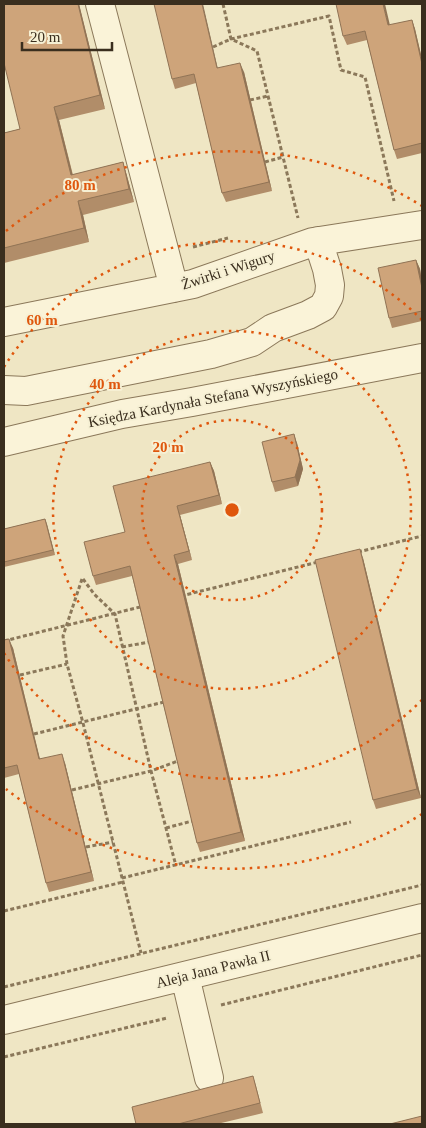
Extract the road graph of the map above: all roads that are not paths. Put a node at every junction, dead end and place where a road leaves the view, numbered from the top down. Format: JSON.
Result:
{"nodes":[{"id":1,"x":100,"y":4,"type":"edge"},
{"id":2,"x":422,"y":225,"type":"edge"},
{"id":3,"x":318,"y":241,"type":"junction"},
{"id":4,"x":174,"y":288,"type":"junction"},
{"id":5,"x":4,"y":322,"type":"edge"},
{"id":6,"x":422,"y":358,"type":"edge"},
{"id":7,"x":4,"y":390,"type":"edge"},
{"id":8,"x":4,"y":442,"type":"edge"},
{"id":9,"x":422,"y":918,"type":"edge"},
{"id":10,"x":185,"y":976,"type":"junction"},
{"id":11,"x":4,"y":1020,"type":"edge"},
{"id":12,"x":209,"y":1078,"type":"dead end"}],
"edges":[{"from":1,"to":4,"type":"street"},
{"from":2,"to":3,"type":"street","name":"Żwirki i Wigury"},
{"from":3,"to":4,"type":"street","name":"Żwirki i Wigury"},
{"from":3,"to":7,"type":"street"},
{"from":4,"to":5,"type":"street","name":"Żwirki i Wigury"},
{"from":6,"to":8,"type":"street","name":"Księdza Kardynała Stefana Wyszyńskiego"},
{"from":9,"to":10,"type":"street","name":"Aleja Jana Pawła II"},
{"from":10,"to":11,"type":"street","name":"Aleja Jana Pawła II"},
{"from":10,"to":12,"type":"street"}]}
